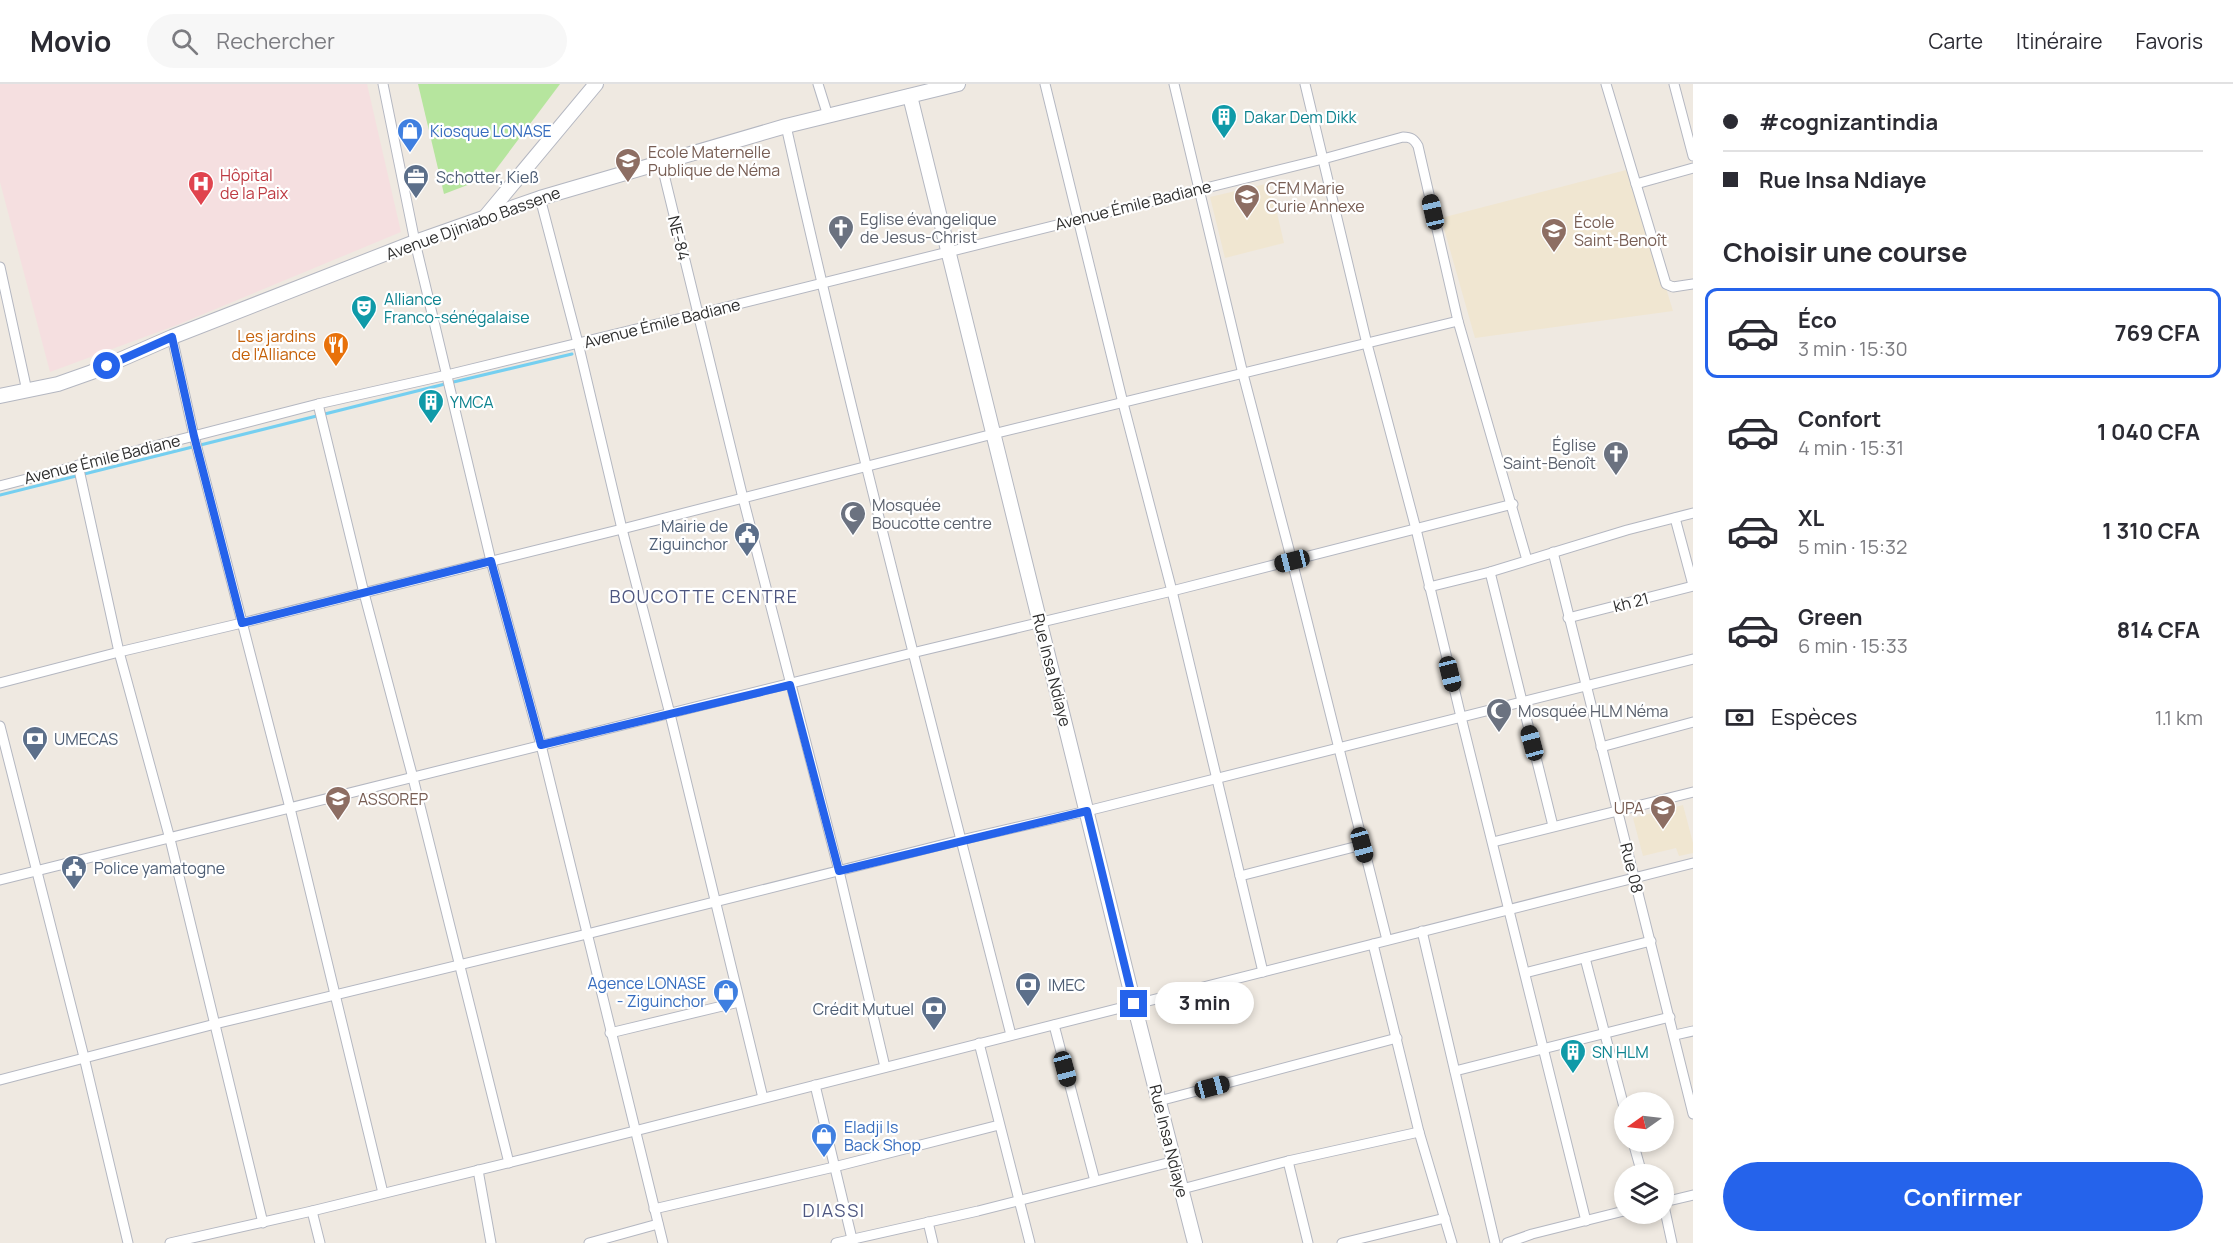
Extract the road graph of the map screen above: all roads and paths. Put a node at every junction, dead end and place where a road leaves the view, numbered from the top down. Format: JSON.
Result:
{"nodes":[{"id":1,"x":383,"y":84,"type":"edge"},
{"id":2,"x":596,"y":84,"type":"edge"},
{"id":3,"x":818,"y":84,"type":"edge"},
{"id":4,"x":958,"y":84,"type":"edge"},
{"id":5,"x":1045,"y":84,"type":"edge"},
{"id":6,"x":1174,"y":84,"type":"edge"},
{"id":7,"x":1305,"y":84,"type":"edge"},
{"id":8,"x":1606,"y":84,"type":"edge"},
{"id":9,"x":1674,"y":84,"type":"edge"},
{"id":10,"x":910,"y":96,"type":"junction"},
{"id":11,"x":828,"y":116,"type":"junction"},
{"id":12,"x":786,"y":126,"type":"junction"},
{"id":13,"x":1693,"y":156,"type":"edge"},
{"id":14,"x":1323,"y":159,"type":"junction"},
{"id":15,"x":661,"y":162,"type":"junction"},
{"id":16,"x":1693,"y":168,"type":"edge"},
{"id":17,"x":1636,"y":184,"type":"junction"},
{"id":18,"x":1200,"y":189,"type":"junction"},
{"id":19,"x":540,"y":198,"type":"junction"},
{"id":20,"x":486,"y":216,"type":"junction"},
{"id":21,"x":1079,"y":219,"type":"junction"},
{"id":22,"x":415,"y":242,"type":"junction"},
{"id":23,"x":948,"y":253,"type":"junction"},
{"id":24,"x":0,"y":267,"type":"edge"},
{"id":25,"x":821,"y":284,"type":"junction"},
{"id":26,"x":1693,"y":284,"type":"edge"},
{"id":27,"x":698,"y":314,"type":"junction"},
{"id":28,"x":1458,"y":321,"type":"junction"},
{"id":29,"x":172,"y":337,"type":"junction"},
{"id":30,"x":578,"y":343,"type":"junction"},
{"id":31,"x":1367,"y":344,"type":"junction"},
{"id":32,"x":1243,"y":374,"type":"junction"},
{"id":33,"x":447,"y":375,"type":"junction"},
{"id":34,"x":27,"y":391,"type":"junction"},
{"id":35,"x":0,"y":396,"type":"edge"},
{"id":36,"x":1123,"y":402,"type":"junction"},
{"id":37,"x":318,"y":404,"type":"junction"},
{"id":38,"x":993,"y":434,"type":"junction"},
{"id":39,"x":194,"y":436,"type":"junction"},
{"id":40,"x":78,"y":465,"type":"junction"},
{"id":41,"x":865,"y":467,"type":"junction"},
{"id":42,"x":0,"y":486,"type":"edge"},
{"id":43,"x":743,"y":498,"type":"junction"},
{"id":44,"x":1513,"y":504,"type":"junction"},
{"id":45,"x":1693,"y":513,"type":"edge"},
{"id":46,"x":1676,"y":518,"type":"junction"},
{"id":47,"x":622,"y":529,"type":"junction"},
{"id":48,"x":1416,"y":529,"type":"junction"},
{"id":49,"x":1553,"y":552,"type":"junction"},
{"id":50,"x":1527,"y":560,"type":"junction"},
{"id":51,"x":491,"y":561,"type":"junction"},
{"id":52,"x":1292,"y":561,"type":"junction"},
{"id":53,"x":1490,"y":572,"type":"junction"},
{"id":54,"x":1693,"y":585,"type":"edge"},
{"id":55,"x":1429,"y":587,"type":"junction"},
{"id":56,"x":1172,"y":591,"type":"junction"},
{"id":57,"x":364,"y":593,"type":"junction"},
{"id":58,"x":1568,"y":618,"type":"junction"},
{"id":59,"x":1041,"y":622,"type":"junction"},
{"id":60,"x":242,"y":623,"type":"junction"},
{"id":61,"x":119,"y":652,"type":"junction"},
{"id":62,"x":912,"y":653,"type":"junction"},
{"id":63,"x":1693,"y":659,"type":"edge"},
{"id":64,"x":0,"y":683,"type":"edge"},
{"id":65,"x":790,"y":685,"type":"junction"},
{"id":66,"x":1586,"y":685,"type":"junction"},
{"id":67,"x":1521,"y":702,"type":"junction"},
{"id":68,"x":670,"y":714,"type":"junction"},
{"id":69,"x":1461,"y":717,"type":"junction"},
{"id":70,"x":1693,"y":722,"type":"edge"},
{"id":71,"x":0,"y":726,"type":"edge"},
{"id":72,"x":541,"y":745,"type":"junction"},
{"id":73,"x":1601,"y":747,"type":"junction"},
{"id":74,"x":1338,"y":748,"type":"junction"},
{"id":75,"x":412,"y":777,"type":"junction"},
{"id":76,"x":1217,"y":778,"type":"junction"},
{"id":77,"x":1693,"y":792,"type":"edge"},
{"id":78,"x":290,"y":808,"type":"junction"},
{"id":79,"x":1087,"y":811,"type":"junction"},
{"id":80,"x":1618,"y":811,"type":"junction"},
{"id":81,"x":1553,"y":826,"type":"junction"},
{"id":82,"x":170,"y":839,"type":"junction"},
{"id":83,"x":961,"y":840,"type":"junction"},
{"id":84,"x":1492,"y":842,"type":"junction"},
{"id":85,"x":1362,"y":845,"type":"junction"},
{"id":86,"x":1693,"y":863,"type":"edge"},
{"id":87,"x":35,"y":871,"type":"junction"},
{"id":88,"x":839,"y":871,"type":"junction"},
{"id":89,"x":1240,"y":876,"type":"junction"},
{"id":90,"x":1635,"y":878,"type":"junction"},
{"id":91,"x":0,"y":880,"type":"edge"},
{"id":92,"x":715,"y":902,"type":"junction"},
{"id":93,"x":1509,"y":910,"type":"junction"},
{"id":94,"x":1422,"y":931,"type":"junction"},
{"id":95,"x":587,"y":934,"type":"junction"},
{"id":96,"x":1387,"y":940,"type":"junction"},
{"id":97,"x":1651,"y":941,"type":"junction"},
{"id":98,"x":1373,"y":944,"type":"junction"},
{"id":99,"x":1586,"y":958,"type":"junction"},
{"id":100,"x":458,"y":964,"type":"junction"},
{"id":101,"x":1263,"y":972,"type":"junction"},
{"id":102,"x":1526,"y":973,"type":"junction"},
{"id":103,"x":336,"y":994,"type":"junction"},
{"id":104,"x":739,"y":1002,"type":"junction"},
{"id":105,"x":1134,"y":1004,"type":"junction"},
{"id":106,"x":1670,"y":1017,"type":"junction"},
{"id":107,"x":215,"y":1024,"type":"junction"},
{"id":108,"x":1054,"y":1025,"type":"junction"},
{"id":109,"x":1693,"y":1031,"type":"edge"},
{"id":110,"x":610,"y":1033,"type":"junction"},
{"id":111,"x":1605,"y":1034,"type":"junction"},
{"id":112,"x":1011,"y":1035,"type":"junction"},
{"id":113,"x":1675,"y":1035,"type":"junction"},
{"id":114,"x":1397,"y":1038,"type":"junction"},
{"id":115,"x":979,"y":1043,"type":"junction"},
{"id":116,"x":1543,"y":1049,"type":"junction"},
{"id":117,"x":84,"y":1057,"type":"junction"},
{"id":118,"x":885,"y":1067,"type":"junction"},
{"id":119,"x":1455,"y":1071,"type":"junction"},
{"id":120,"x":0,"y":1080,"type":"edge"},
{"id":121,"x":815,"y":1085,"type":"junction"},
{"id":122,"x":1620,"y":1092,"type":"edge"},
{"id":123,"x":763,"y":1098,"type":"junction"},
{"id":124,"x":1159,"y":1101,"type":"junction"},
{"id":125,"x":1693,"y":1114,"type":"edge"},
{"id":126,"x":999,"y":1125,"type":"junction"},
{"id":127,"x":635,"y":1131,"type":"junction"},
{"id":128,"x":1419,"y":1132,"type":"junction"},
{"id":129,"x":1175,"y":1161,"type":"junction"},
{"id":130,"x":1288,"y":1161,"type":"junction"},
{"id":131,"x":509,"y":1163,"type":"junction"},
{"id":132,"x":834,"y":1167,"type":"junction"},
{"id":133,"x":478,"y":1170,"type":"junction"},
{"id":134,"x":1095,"y":1181,"type":"junction"},
{"id":135,"x":1182,"y":1189,"type":"junction"},
{"id":136,"x":383,"y":1193,"type":"junction"},
{"id":137,"x":1693,"y":1195,"type":"edge"},
{"id":138,"x":1019,"y":1201,"type":"junction"},
{"id":139,"x":1674,"y":1201,"type":"edge"},
{"id":140,"x":654,"y":1209,"type":"junction"},
{"id":141,"x":312,"y":1211,"type":"junction"},
{"id":142,"x":1614,"y":1214,"type":"edge"},
{"id":143,"x":1444,"y":1218,"type":"junction"},
{"id":144,"x":1586,"y":1221,"type":"junction"},
{"id":145,"x":263,"y":1222,"type":"junction"},
{"id":146,"x":928,"y":1222,"type":"junction"},
{"id":147,"x":658,"y":1224,"type":"junction"},
{"id":148,"x":1668,"y":1224,"type":"edge"},
{"id":149,"x":1533,"y":1238,"type":"edge"},
{"id":150,"x":853,"y":1241,"type":"edge"},
{"id":151,"x":128,"y":1243,"type":"edge"},
{"id":152,"x":170,"y":1243,"type":"edge"},
{"id":153,"x":320,"y":1243,"type":"edge"},
{"id":154,"x":491,"y":1243,"type":"edge"},
{"id":155,"x":589,"y":1243,"type":"edge"},
{"id":156,"x":663,"y":1243,"type":"edge"},
{"id":157,"x":836,"y":1243,"type":"edge"},
{"id":158,"x":933,"y":1243,"type":"edge"},
{"id":159,"x":1030,"y":1243,"type":"edge"},
{"id":160,"x":1195,"y":1243,"type":"edge"},
{"id":161,"x":1308,"y":1243,"type":"edge"},
{"id":162,"x":1342,"y":1243,"type":"edge"},
{"id":163,"x":1452,"y":1243,"type":"edge"},
{"id":164,"x":1495,"y":1243,"type":"edge"},
{"id":165,"x":1508,"y":1243,"type":"edge"},
{"id":166,"x":1672,"y":1243,"type":"edge"}],
"edges":[{"from":1,"to":22,"type":"street"},
{"from":2,"to":20,"type":"main road"},
{"from":3,"to":11,"type":"street"},
{"from":4,"to":10,"type":"main road","name":"Avenue Djiniabo Bassene"},
{"from":5,"to":21,"type":"street"},
{"from":6,"to":18,"type":"street"},
{"from":7,"to":14,"type":"street"},
{"from":8,"to":17,"type":"street"},
{"from":9,"to":13,"type":"street"},
{"from":10,"to":11,"type":"main road","name":"Avenue Djiniabo Bassene"},
{"from":10,"to":23,"type":"main road","name":"Rue Insa Ndiaye"},
{"from":11,"to":12,"type":"main road","name":"Avenue Djiniabo Bassene"},
{"from":12,"to":15,"type":"main road","name":"Avenue Djiniabo Bassene"},
{"from":12,"to":25,"type":"street"},
{"from":14,"to":18,"type":"street","name":"Avenue Émile Badiane"},
{"from":14,"to":28,"type":"street","name":"Avenue Émile Badiane"},
{"from":14,"to":31,"type":"street"},
{"from":15,"to":19,"type":"main road","name":"Avenue Djiniabo Bassene"},
{"from":15,"to":27,"type":"street","name":"NE-84"},
{"from":16,"to":17,"type":"street"},
{"from":17,"to":26,"type":"street"},
{"from":18,"to":21,"type":"street","name":"Avenue Émile Badiane"},
{"from":18,"to":32,"type":"street"},
{"from":19,"to":20,"type":"main road","name":"Avenue Djiniabo Bassene"},
{"from":19,"to":30,"type":"street"},
{"from":20,"to":22,"type":"main road","name":"Avenue Djiniabo Bassene"},
{"from":21,"to":23,"type":"street","name":"Avenue Émile Badiane"},
{"from":21,"to":36,"type":"street"},
{"from":22,"to":29,"type":"main road","name":"Avenue Djiniabo Bassene"},
{"from":22,"to":33,"type":"street"},
{"from":23,"to":25,"type":"street","name":"Avenue Émile Badiane"},
{"from":23,"to":38,"type":"main road","name":"Rue Insa Ndiaye"},
{"from":24,"to":34,"type":"street"},
{"from":25,"to":27,"type":"street","name":"Avenue Émile Badiane"},
{"from":25,"to":41,"type":"street"},
{"from":27,"to":30,"type":"street","name":"Avenue Émile Badiane"},
{"from":27,"to":43,"type":"street","name":"NE-84"},
{"from":28,"to":31,"type":"street"},
{"from":28,"to":44,"type":"street"},
{"from":29,"to":34,"type":"main road","name":"Avenue Djiniabo Bassene"},
{"from":29,"to":39,"type":"street"},
{"from":30,"to":33,"type":"street","name":"Avenue Émile Badiane"},
{"from":30,"to":47,"type":"street"},
{"from":31,"to":32,"type":"street"},
{"from":31,"to":48,"type":"street"},
{"from":32,"to":36,"type":"street"},
{"from":32,"to":52,"type":"street"},
{"from":33,"to":37,"type":"street","name":"Avenue Émile Badiane"},
{"from":33,"to":51,"type":"street"},
{"from":34,"to":35,"type":"main road","name":"Avenue Djiniabo Bassene"},
{"from":36,"to":38,"type":"street"},
{"from":36,"to":56,"type":"street"},
{"from":37,"to":39,"type":"street","name":"Avenue Émile Badiane"},
{"from":37,"to":57,"type":"street"},
{"from":38,"to":41,"type":"street"},
{"from":38,"to":59,"type":"main road","name":"Rue Insa Ndiaye"},
{"from":39,"to":40,"type":"street","name":"Avenue Émile Badiane"},
{"from":39,"to":60,"type":"street"},
{"from":40,"to":42,"type":"street","name":"Avenue Émile Badiane"},
{"from":40,"to":61,"type":"street"},
{"from":41,"to":43,"type":"street"},
{"from":41,"to":62,"type":"street"},
{"from":43,"to":47,"type":"street"},
{"from":43,"to":65,"type":"street","name":"NE-84"},
{"from":44,"to":48,"type":"street"},
{"from":44,"to":50,"type":"street"},
{"from":45,"to":46,"type":"street"},
{"from":46,"to":49,"type":"street"},
{"from":46,"to":54,"type":"street"},
{"from":47,"to":51,"type":"street"},
{"from":47,"to":68,"type":"street"},
{"from":48,"to":52,"type":"street"},
{"from":48,"to":55,"type":"street"},
{"from":49,"to":50,"type":"street"},
{"from":49,"to":58,"type":"street","name":"Rue 08"},
{"from":50,"to":53,"type":"street"},
{"from":51,"to":57,"type":"street"},
{"from":51,"to":72,"type":"street"},
{"from":52,"to":56,"type":"street"},
{"from":52,"to":74,"type":"street"},
{"from":53,"to":55,"type":"street"},
{"from":53,"to":67,"type":"street"},
{"from":54,"to":58,"type":"street","name":"kh 21"},
{"from":55,"to":69,"type":"street"},
{"from":56,"to":59,"type":"street"},
{"from":56,"to":76,"type":"street"},
{"from":57,"to":60,"type":"street"},
{"from":57,"to":75,"type":"street"},
{"from":58,"to":66,"type":"street","name":"Rue 08"},
{"from":59,"to":62,"type":"street"},
{"from":59,"to":79,"type":"main road","name":"Rue Insa Ndiaye"},
{"from":60,"to":61,"type":"street"},
{"from":60,"to":78,"type":"street"},
{"from":61,"to":64,"type":"street"},
{"from":61,"to":82,"type":"street"},
{"from":62,"to":65,"type":"street"},
{"from":62,"to":83,"type":"street"},
{"from":63,"to":66,"type":"street"},
{"from":65,"to":68,"type":"street"},
{"from":65,"to":88,"type":"street","name":"NE-84"},
{"from":66,"to":67,"type":"street"},
{"from":66,"to":73,"type":"street","name":"Rue 08"},
{"from":67,"to":69,"type":"street"},
{"from":67,"to":81,"type":"street"},
{"from":68,"to":72,"type":"street"},
{"from":68,"to":92,"type":"street"},
{"from":69,"to":74,"type":"street"},
{"from":69,"to":84,"type":"street"},
{"from":70,"to":73,"type":"street"},
{"from":71,"to":87,"type":"street"},
{"from":72,"to":75,"type":"street"},
{"from":72,"to":95,"type":"street"},
{"from":73,"to":80,"type":"street","name":"Rue 08"},
{"from":74,"to":76,"type":"street"},
{"from":74,"to":85,"type":"street"},
{"from":75,"to":78,"type":"street"},
{"from":75,"to":100,"type":"street"},
{"from":76,"to":79,"type":"street"},
{"from":76,"to":89,"type":"street"},
{"from":77,"to":80,"type":"street"},
{"from":78,"to":82,"type":"street"},
{"from":78,"to":103,"type":"street"},
{"from":79,"to":83,"type":"street"},
{"from":79,"to":105,"type":"main road","name":"Rue Insa Ndiaye"},
{"from":80,"to":81,"type":"street"},
{"from":80,"to":90,"type":"street","name":"Rue 08"},
{"from":81,"to":84,"type":"street"},
{"from":82,"to":87,"type":"street"},
{"from":82,"to":107,"type":"street"},
{"from":83,"to":88,"type":"street"},
{"from":83,"to":112,"type":"street"},
{"from":84,"to":93,"type":"street"},
{"from":85,"to":89,"type":"street"},
{"from":85,"to":96,"type":"street"},
{"from":86,"to":90,"type":"street"},
{"from":87,"to":91,"type":"street"},
{"from":87,"to":117,"type":"street"},
{"from":88,"to":92,"type":"street"},
{"from":88,"to":118,"type":"street","name":"NE-84"},
{"from":89,"to":101,"type":"street"},
{"from":90,"to":93,"type":"street"},
{"from":90,"to":97,"type":"street","name":"Rue 08"},
{"from":92,"to":95,"type":"street"},
{"from":92,"to":104,"type":"street"},
{"from":93,"to":94,"type":"street"},
{"from":93,"to":102,"type":"street"},
{"from":94,"to":96,"type":"street"},
{"from":94,"to":119,"type":"street"},
{"from":95,"to":100,"type":"street"},
{"from":95,"to":110,"type":"street"},
{"from":96,"to":98,"type":"street"},
{"from":97,"to":99,"type":"street"},
{"from":97,"to":106,"type":"street","name":"Rue 08"},
{"from":98,"to":101,"type":"street"},
{"from":98,"to":114,"type":"street"},
{"from":99,"to":102,"type":"street"},
{"from":99,"to":111,"type":"street"},
{"from":100,"to":103,"type":"street"},
{"from":100,"to":131,"type":"street"},
{"from":101,"to":105,"type":"street"},
{"from":102,"to":116,"type":"street"},
{"from":103,"to":107,"type":"street"},
{"from":103,"to":136,"type":"street"},
{"from":104,"to":110,"type":"street"},
{"from":104,"to":123,"type":"street"},
{"from":105,"to":108,"type":"street"},
{"from":105,"to":124,"type":"main road","name":"Rue Insa Ndiaye"},
{"from":106,"to":111,"type":"street"},
{"from":106,"to":113,"type":"street","name":"Rue 08"},
{"from":107,"to":117,"type":"street"},
{"from":107,"to":145,"type":"street"},
{"from":108,"to":112,"type":"street"},
{"from":108,"to":134,"type":"street"},
{"from":109,"to":113,"type":"street"},
{"from":110,"to":127,"type":"street"},
{"from":111,"to":116,"type":"street"},
{"from":111,"to":122,"type":"street"},
{"from":112,"to":115,"type":"street"},
{"from":113,"to":125,"type":"street","name":"Rue 08"},
{"from":114,"to":124,"type":"street"},
{"from":114,"to":128,"type":"street"},
{"from":115,"to":118,"type":"street"},
{"from":115,"to":126,"type":"street"},
{"from":116,"to":119,"type":"street"},
{"from":116,"to":144,"type":"street"},
{"from":117,"to":120,"type":"street"},
{"from":117,"to":151,"type":"street"},
{"from":118,"to":121,"type":"street"},
{"from":119,"to":164,"type":"street"},
{"from":121,"to":123,"type":"street"},
{"from":121,"to":132,"type":"street"},
{"from":123,"to":127,"type":"street"},
{"from":124,"to":129,"type":"main road","name":"Rue Insa Ndiaye"},
{"from":126,"to":132,"type":"street"},
{"from":126,"to":138,"type":"street"},
{"from":127,"to":131,"type":"street"},
{"from":127,"to":140,"type":"street"},
{"from":128,"to":130,"type":"street"},
{"from":128,"to":143,"type":"street"},
{"from":129,"to":134,"type":"street"},
{"from":129,"to":135,"type":"main road","name":"Rue Insa Ndiaye"},
{"from":130,"to":135,"type":"street"},
{"from":130,"to":161,"type":"street"},
{"from":131,"to":133,"type":"street"},
{"from":132,"to":140,"type":"street"},
{"from":132,"to":150,"type":"street"},
{"from":133,"to":136,"type":"street"},
{"from":133,"to":154,"type":"street"},
{"from":134,"to":138,"type":"street"},
{"from":135,"to":160,"type":"main road","name":"Rue Insa Ndiaye"},
{"from":136,"to":141,"type":"street"},
{"from":137,"to":139,"type":"street"},
{"from":138,"to":146,"type":"street"},
{"from":138,"to":159,"type":"street"},
{"from":140,"to":147,"type":"street"},
{"from":141,"to":145,"type":"street"},
{"from":141,"to":153,"type":"street"},
{"from":142,"to":144,"type":"street"},
{"from":143,"to":162,"type":"street"},
{"from":143,"to":163,"type":"street"},
{"from":144,"to":149,"type":"street"},
{"from":145,"to":152,"type":"street"},
{"from":146,"to":150,"type":"street"},
{"from":146,"to":158,"type":"street"},
{"from":147,"to":155,"type":"street"},
{"from":147,"to":156,"type":"street"},
{"from":148,"to":166,"type":"street"},
{"from":149,"to":165,"type":"street"},
{"from":150,"to":157,"type":"street"}]}
